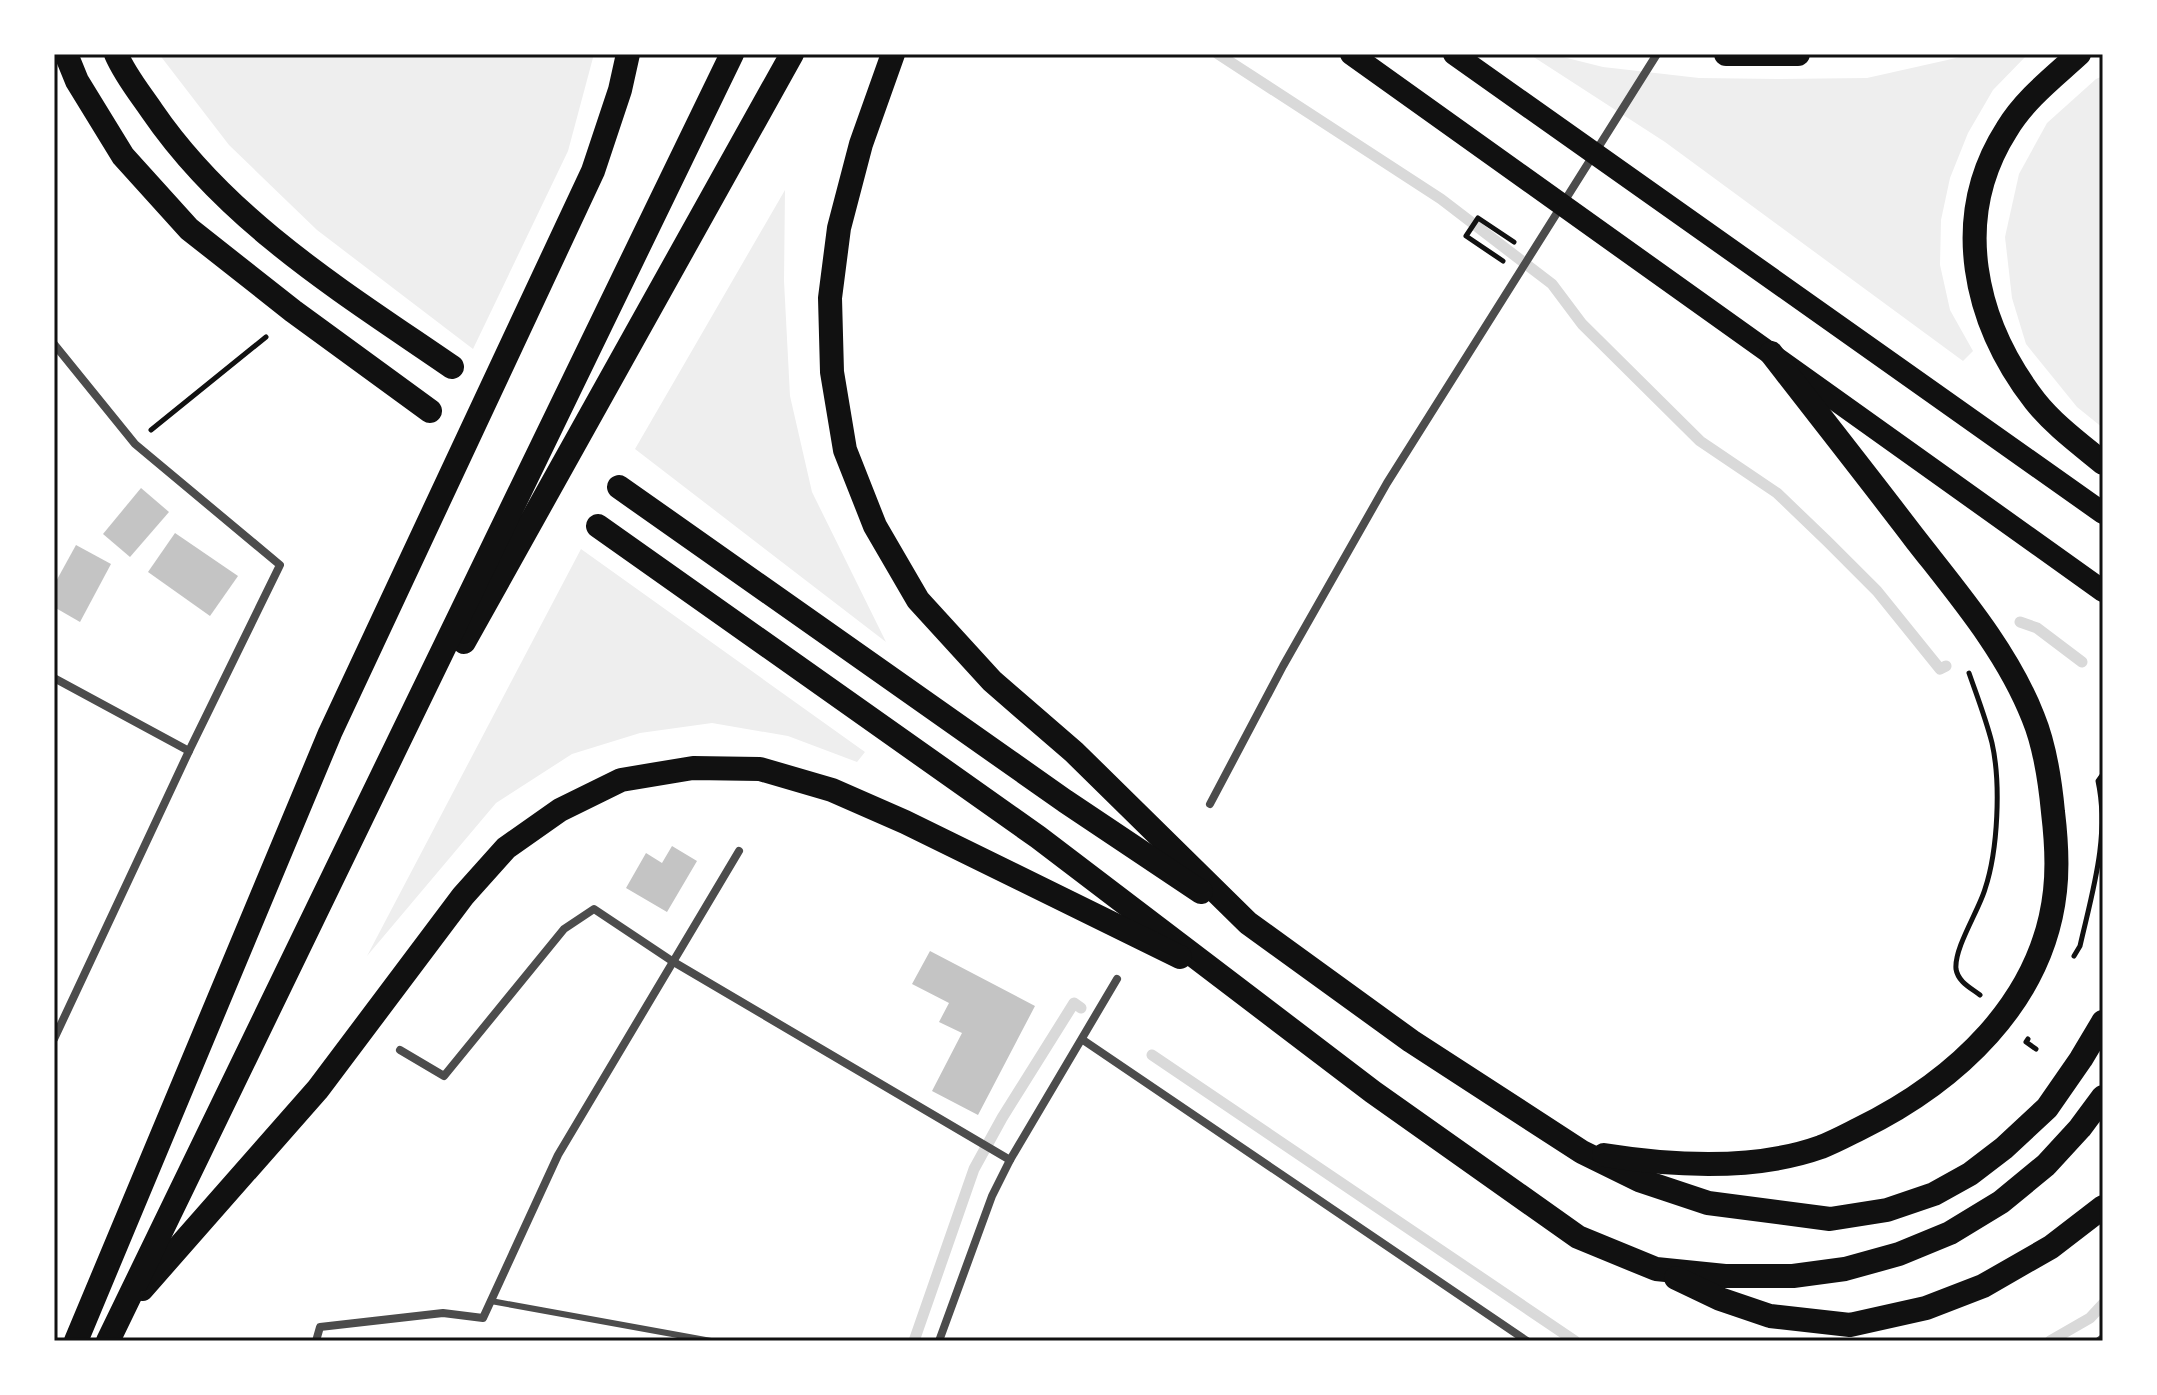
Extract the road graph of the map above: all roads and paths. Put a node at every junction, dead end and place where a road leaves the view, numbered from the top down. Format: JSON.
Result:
{"nodes":[{"id":1,"x":66,"y":54,"type":"edge"},
{"id":2,"x":116,"y":54,"type":"edge"},
{"id":3,"x":628,"y":54,"type":"edge"},
{"id":4,"x":732,"y":54,"type":"edge"},
{"id":5,"x":792,"y":54,"type":"edge"},
{"id":6,"x":893,"y":54,"type":"edge"},
{"id":7,"x":1351,"y":54,"type":"edge"},
{"id":8,"x":1454,"y":54,"type":"edge"},
{"id":9,"x":1657,"y":54,"type":"edge"},
{"id":10,"x":1726,"y":54,"type":"edge"},
{"id":11,"x":1798,"y":54,"type":"edge"},
{"id":12,"x":2079,"y":54,"type":"edge"},
{"id":13,"x":1508,"y":238,"type":"dead end"},
{"id":14,"x":1498,"y":258,"type":"dead end"},
{"id":15,"x":266,"y":337,"type":"dead end"},
{"id":16,"x":54,"y":344,"type":"edge"},
{"id":17,"x":1771,"y":353,"type":"junction"},
{"id":18,"x":452,"y":367,"type":"dead end"},
{"id":19,"x":430,"y":411,"type":"dead end"},
{"id":20,"x":135,"y":444,"type":"junction"},
{"id":21,"x":2103,"y":463,"type":"edge"},
{"id":22,"x":619,"y":487,"type":"dead end"},
{"id":23,"x":2103,"y":513,"type":"edge"},
{"id":24,"x":598,"y":526,"type":"dead end"},
{"id":25,"x":2103,"y":591,"type":"edge"},
{"id":26,"x":1969,"y":673,"type":"dead end"},
{"id":27,"x":54,"y":678,"type":"edge"},
{"id":28,"x":189,"y":751,"type":"junction"},
{"id":29,"x":1210,"y":804,"type":"dead end"},
{"id":30,"x":739,"y":851,"type":"dead end"},
{"id":31,"x":342,"y":861,"type":"junction"},
{"id":32,"x":1248,"y":923,"type":"junction"},
{"id":33,"x":672,"y":961,"type":"junction"},
{"id":34,"x":1117,"y":979,"type":"dead end"},
{"id":35,"x":1232,"y":983,"type":"junction"},
{"id":36,"x":1984,"y":996,"type":"dead end"},
{"id":37,"x":2103,"y":1022,"type":"edge"},
{"id":38,"x":2031,"y":1034,"type":"dead end"},
{"id":39,"x":54,"y":1039,"type":"edge"},
{"id":40,"x":1083,"y":1040,"type":"junction"},
{"id":41,"x":2036,"y":1049,"type":"dead end"},
{"id":42,"x":400,"y":1050,"type":"dead end"},
{"id":43,"x":2103,"y":1097,"type":"edge"},
{"id":44,"x":1582,"y":1152,"type":"junction"},
{"id":45,"x":1010,"y":1160,"type":"junction"},
{"id":46,"x":2103,"y":1207,"type":"edge"},
{"id":47,"x":1656,"y":1269,"type":"junction"},
{"id":48,"x":491,"y":1301,"type":"junction"},
{"id":49,"x":121,"y":1313,"type":"junction"},
{"id":50,"x":76,"y":1341,"type":"edge"},
{"id":51,"x":108,"y":1341,"type":"edge"},
{"id":52,"x":316,"y":1341,"type":"edge"},
{"id":53,"x":711,"y":1341,"type":"edge"},
{"id":54,"x":939,"y":1341,"type":"edge"},
{"id":55,"x":1527,"y":1341,"type":"edge"}],
"edges":[{"from":1,"to":19,"type":"highway"},
{"from":2,"to":18,"type":"highway"},
{"from":3,"to":50,"type":"highway"},
{"from":4,"to":31,"type":"highway"},
{"from":5,"to":31,"type":"highway"},
{"from":6,"to":32,"type":"highway"},
{"from":7,"to":17,"type":"highway"},
{"from":8,"to":23,"type":"highway"},
{"from":9,"to":29,"type":"street"},
{"from":10,"to":11,"type":"highway"},
{"from":12,"to":21,"type":"highway"},
{"from":13,"to":14,"type":"path"},
{"from":15,"to":20,"type":"path"},
{"from":16,"to":20,"type":"street"},
{"from":17,"to":25,"type":"highway"},
{"from":17,"to":44,"type":"highway"},
{"from":20,"to":28,"type":"street"},
{"from":22,"to":32,"type":"highway"},
{"from":24,"to":35,"type":"highway"},
{"from":26,"to":36,"type":"path"},
{"from":27,"to":28,"type":"street"},
{"from":28,"to":39,"type":"street"},
{"from":30,"to":33,"type":"street"},
{"from":31,"to":49,"type":"highway"},
{"from":32,"to":44,"type":"highway"},
{"from":33,"to":42,"type":"street"},
{"from":33,"to":45,"type":"street"},
{"from":33,"to":48,"type":"street"},
{"from":34,"to":40,"type":"street"},
{"from":35,"to":47,"type":"highway"},
{"from":35,"to":49,"type":"highway"},
{"from":37,"to":44,"type":"highway"},
{"from":38,"to":41,"type":"path"},
{"from":40,"to":45,"type":"street"},
{"from":40,"to":55,"type":"street"},
{"from":43,"to":47,"type":"highway"},
{"from":45,"to":54,"type":"street"},
{"from":46,"to":47,"type":"highway"},
{"from":48,"to":52,"type":"street"},
{"from":48,"to":53,"type":"lane"},
{"from":49,"to":51,"type":"highway"}]}
